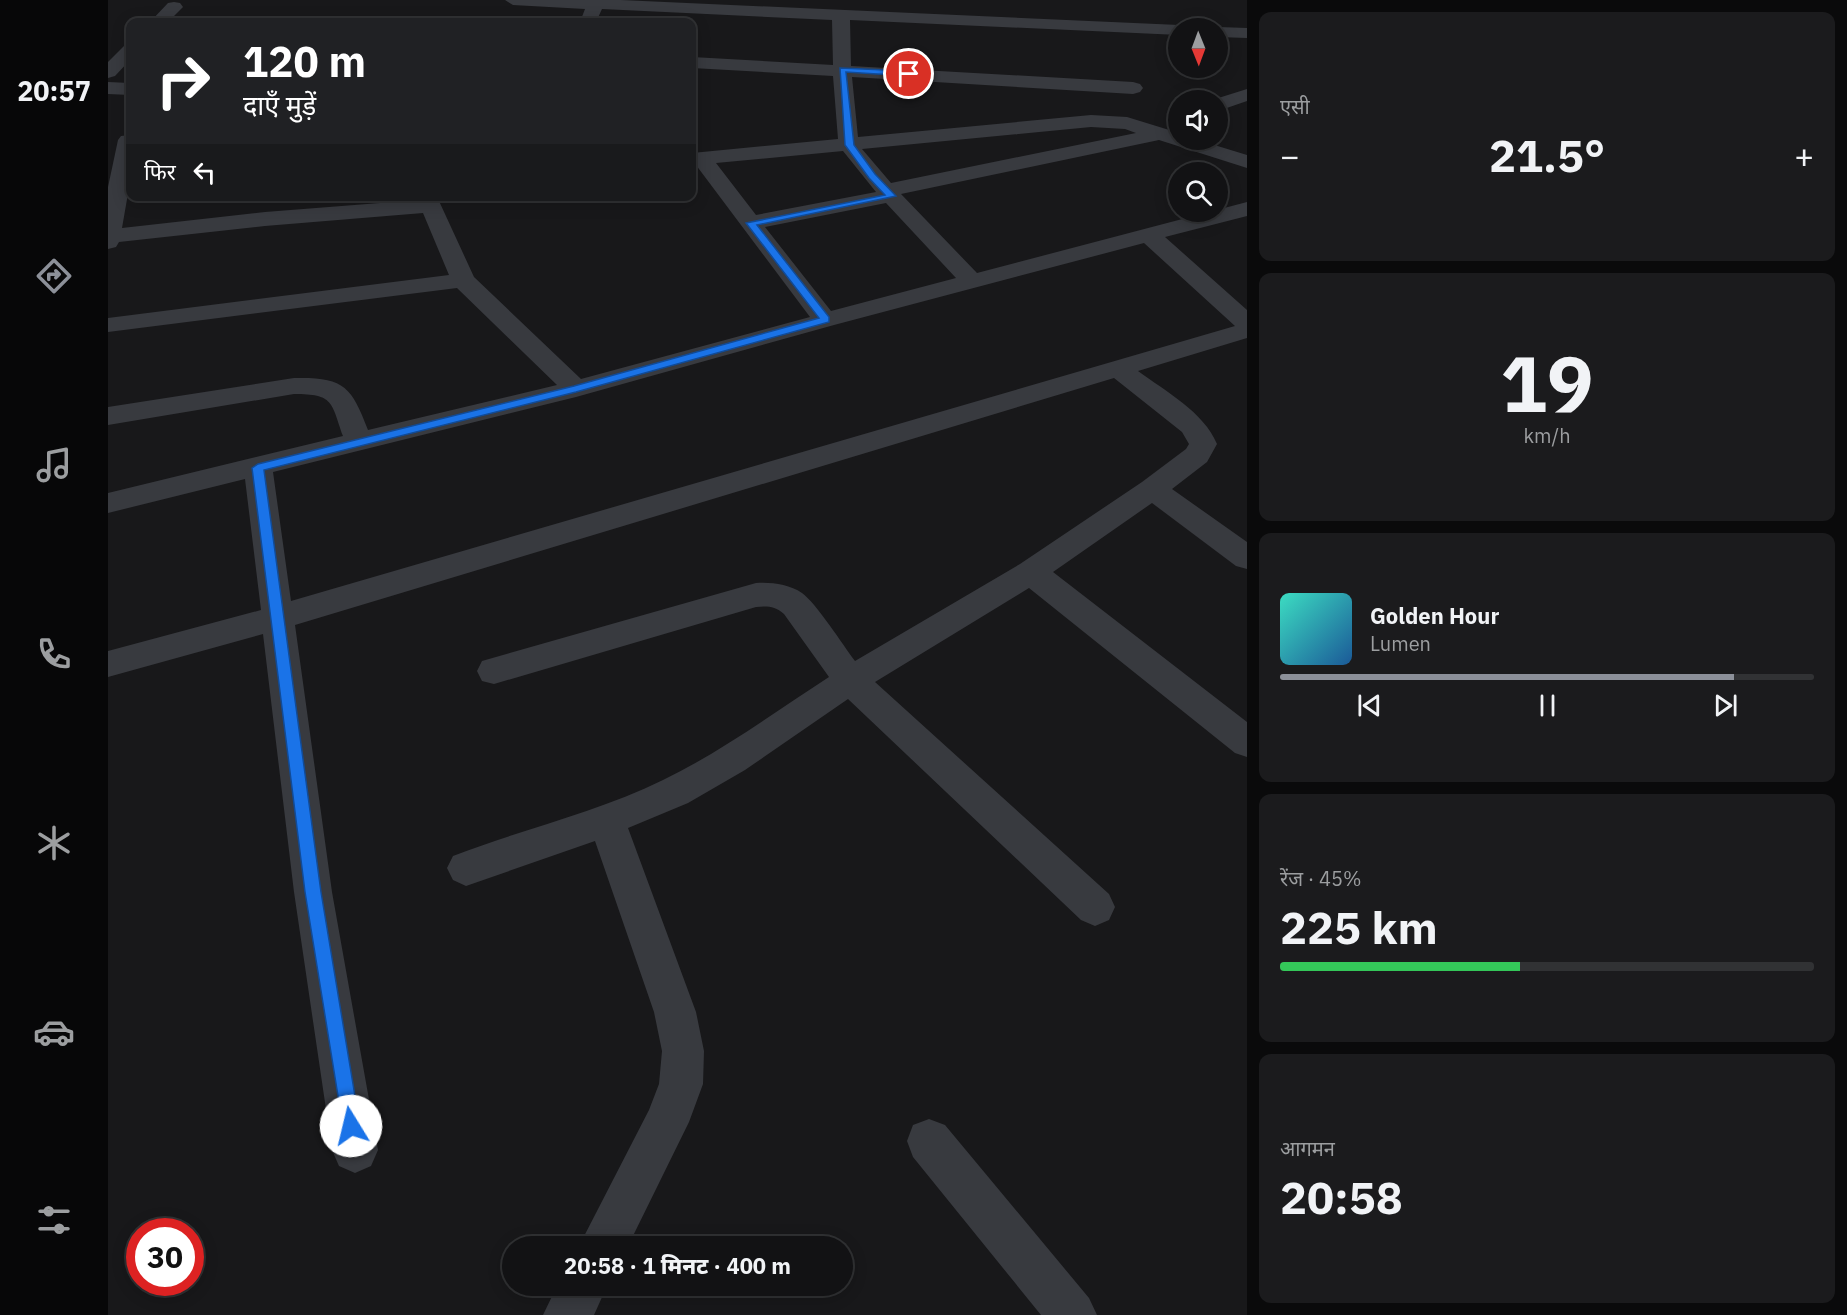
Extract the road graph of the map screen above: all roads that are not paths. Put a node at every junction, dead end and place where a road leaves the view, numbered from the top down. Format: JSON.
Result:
{"nodes":[{"id":1,"x":513,"y":0,"type":"edge"},
{"id":2,"x":597,"y":2,"type":"edge"},
{"id":3,"x":174,"y":7,"type":"dead end"},
{"id":4,"x":862,"y":8,"type":"edge"},
{"id":5,"x":841,"y":14,"type":"junction"},
{"id":6,"x":162,"y":18,"type":"edge"},
{"id":7,"x":590,"y":18,"type":"edge"},
{"id":8,"x":1168,"y":29,"type":"edge"},
{"id":9,"x":1228,"y":32,"type":"edge"},
{"id":10,"x":1247,"y":33,"type":"edge"},
{"id":11,"x":126,"y":54,"type":"edge"},
{"id":12,"x":696,"y":62,"type":"edge"},
{"id":13,"x":842,"y":69,"type":"junction"},
{"id":14,"x":108,"y":72,"type":"edge"},
{"id":15,"x":108,"y":88,"type":"edge"},
{"id":16,"x":1133,"y":88,"type":"dead end"},
{"id":17,"x":126,"y":89,"type":"edge"},
{"id":18,"x":1247,"y":95,"type":"edge"},
{"id":19,"x":1228,"y":102,"type":"edge"},
{"id":20,"x":1159,"y":134,"type":"junction"},
{"id":21,"x":849,"y":145,"type":"junction"},
{"id":22,"x":126,"y":150,"type":"edge"},
{"id":23,"x":696,"y":158,"type":"edge"},
{"id":24,"x":1247,"y":162,"type":"edge"},
{"id":25,"x":889,"y":194,"type":"junction"},
{"id":26,"x":268,"y":201,"type":"edge"},
{"id":27,"x":431,"y":201,"type":"edge"},
{"id":28,"x":1247,"y":209,"type":"edge"},
{"id":29,"x":264,"y":219,"type":"junction"},
{"id":30,"x":751,"y":223,"type":"junction"},
{"id":31,"x":1149,"y":235,"type":"junction"},
{"id":32,"x":108,"y":236,"type":"edge"},
{"id":33,"x":108,"y":242,"type":"edge"},
{"id":34,"x":464,"y":280,"type":"junction"},
{"id":35,"x":973,"y":282,"type":"junction"},
{"id":36,"x":825,"y":320,"type":"junction"},
{"id":37,"x":1247,"y":322,"type":"edge"},
{"id":38,"x":108,"y":325,"type":"edge"},
{"id":39,"x":1247,"y":330,"type":"edge"},
{"id":40,"x":1118,"y":368,"type":"junction"},
{"id":41,"x":576,"y":389,"type":"junction"},
{"id":42,"x":108,"y":416,"type":"edge"},
{"id":43,"x":359,"y":442,"type":"junction"},
{"id":44,"x":258,"y":468,"type":"junction"},
{"id":45,"x":1152,"y":489,"type":"junction"},
{"id":46,"x":108,"y":503,"type":"edge"},
{"id":47,"x":1247,"y":558,"type":"edge"},
{"id":48,"x":1031,"y":572,"type":"junction"},
{"id":49,"x":279,"y":617,"type":"junction"},
{"id":50,"x":108,"y":664,"type":"edge"},
{"id":51,"x":494,"y":671,"type":"dead end"},
{"id":52,"x":850,"y":680,"type":"junction"},
{"id":53,"x":1247,"y":742,"type":"edge"},
{"id":54,"x":606,"y":820,"type":"junction"},
{"id":55,"x":466,"y":868,"type":"dead end"},
{"id":56,"x":1095,"y":908,"type":"dead end"},
{"id":57,"x":929,"y":1141,"type":"dead end"},
{"id":58,"x":355,"y":1150,"type":"dead end"},
{"id":59,"x":608,"y":1236,"type":"edge"},
{"id":60,"x":578,"y":1296,"type":"edge"},
{"id":61,"x":568,"y":1315,"type":"edge"},
{"id":62,"x":1072,"y":1315,"type":"edge"}],
"edges":[{"from":1,"to":2,"type":"street"},
{"from":2,"to":5,"type":"street"},
{"from":2,"to":7,"type":"street"},
{"from":3,"to":6,"type":"street"},
{"from":4,"to":5,"type":"street"},
{"from":4,"to":8,"type":"street"},
{"from":5,"to":13,"type":"street"},
{"from":9,"to":10,"type":"street"},
{"from":11,"to":14,"type":"street"},
{"from":12,"to":13,"type":"street"},
{"from":13,"to":16,"type":"street"},
{"from":13,"to":21,"type":"street"},
{"from":15,"to":17,"type":"street"},
{"from":18,"to":19,"type":"street"},
{"from":20,"to":21,"type":"street"},
{"from":20,"to":24,"type":"street"},
{"from":20,"to":25,"type":"street"},
{"from":21,"to":23,"type":"street"},
{"from":21,"to":25,"type":"street"},
{"from":22,"to":32,"type":"street"},
{"from":23,"to":30,"type":"street"},
{"from":25,"to":30,"type":"street"},
{"from":25,"to":35,"type":"street"},
{"from":26,"to":29,"type":"street"},
{"from":27,"to":29,"type":"street"},
{"from":27,"to":34,"type":"street"},
{"from":28,"to":31,"type":"street"},
{"from":29,"to":32,"type":"street"},
{"from":30,"to":36,"type":"street"},
{"from":31,"to":35,"type":"street"},
{"from":31,"to":37,"type":"street"},
{"from":32,"to":33,"type":"street"},
{"from":34,"to":38,"type":"street"},
{"from":34,"to":41,"type":"street"},
{"from":35,"to":36,"type":"street"},
{"from":36,"to":41,"type":"street"},
{"from":39,"to":40,"type":"street"},
{"from":40,"to":45,"type":"street"},
{"from":40,"to":49,"type":"street"},
{"from":41,"to":43,"type":"street"},
{"from":42,"to":43,"type":"street"},
{"from":43,"to":44,"type":"street"},
{"from":44,"to":46,"type":"street"},
{"from":44,"to":49,"type":"street"},
{"from":45,"to":47,"type":"street"},
{"from":45,"to":48,"type":"street"},
{"from":48,"to":52,"type":"street"},
{"from":48,"to":53,"type":"street"},
{"from":49,"to":50,"type":"street"},
{"from":49,"to":58,"type":"street"},
{"from":51,"to":52,"type":"street"},
{"from":52,"to":54,"type":"street"},
{"from":52,"to":56,"type":"street"},
{"from":54,"to":55,"type":"street"},
{"from":54,"to":59,"type":"street"},
{"from":57,"to":62,"type":"street"},
{"from":60,"to":61,"type":"street"}]}
